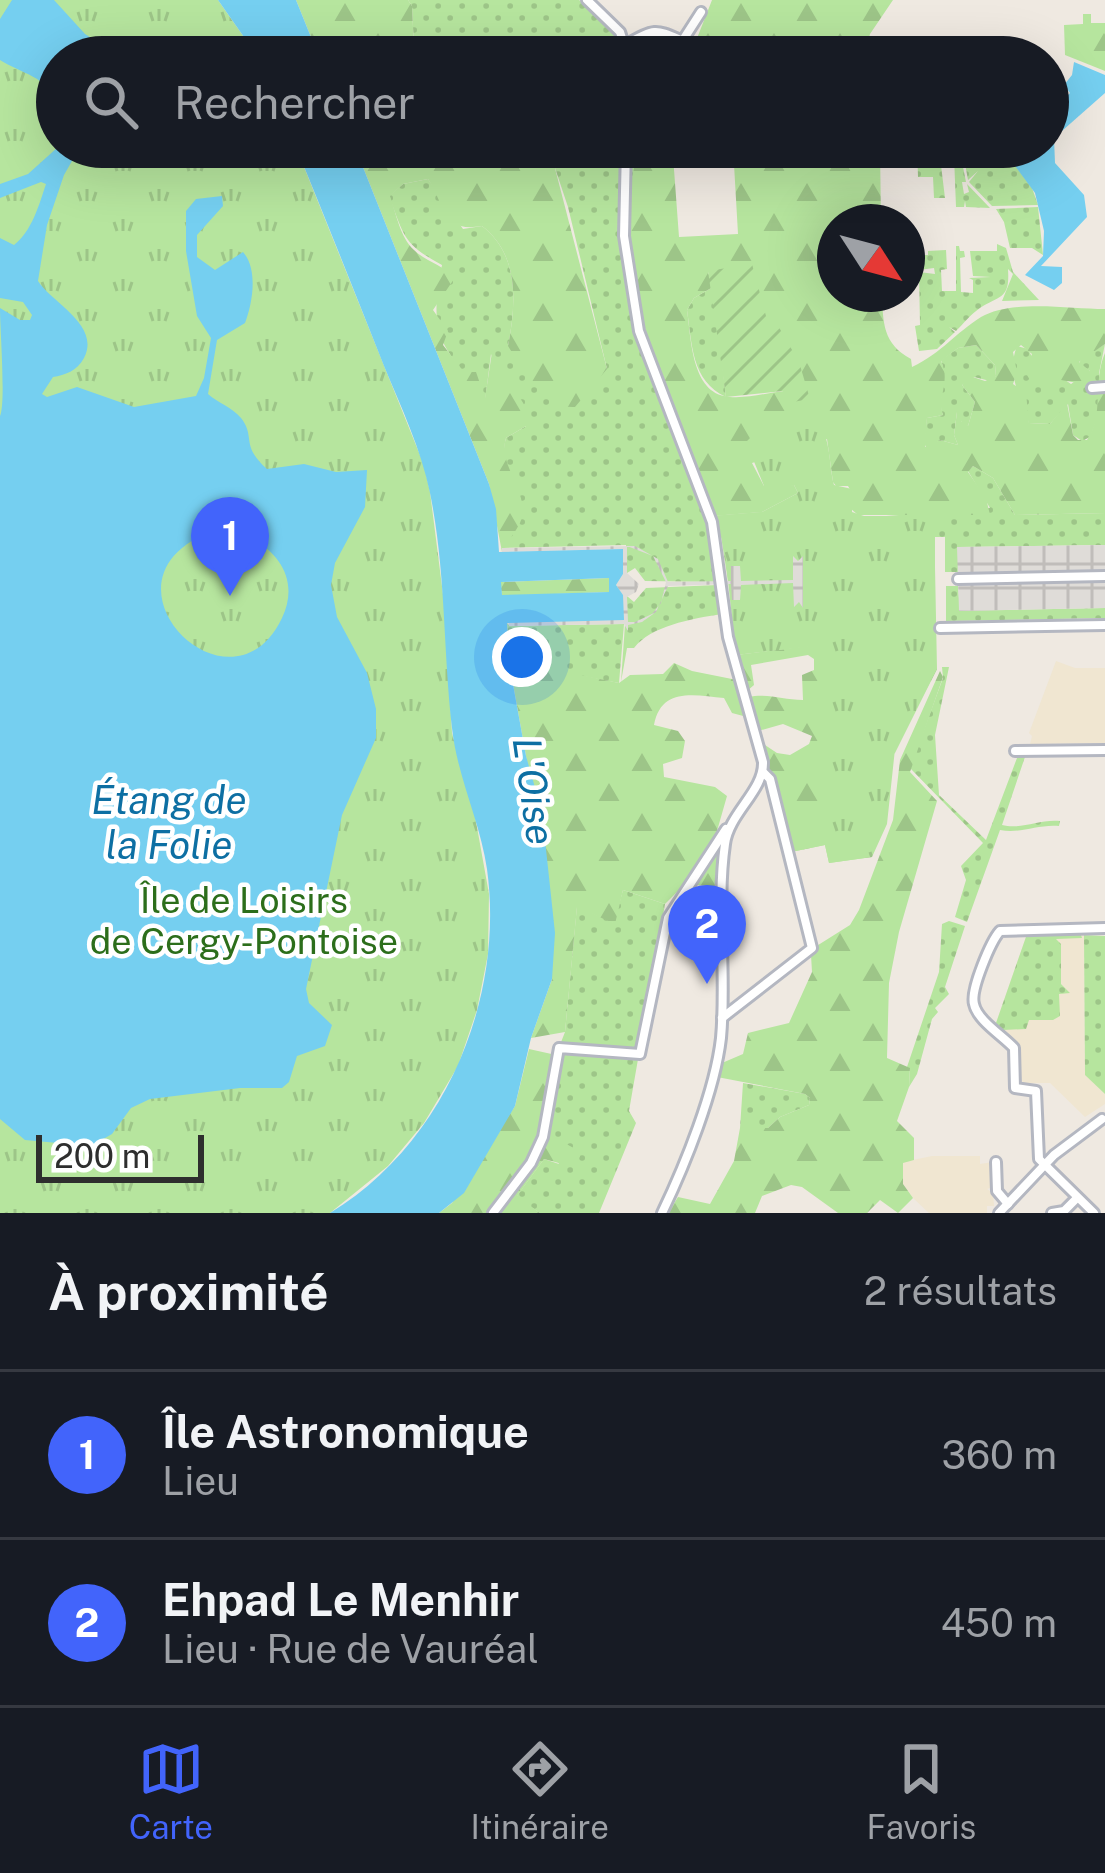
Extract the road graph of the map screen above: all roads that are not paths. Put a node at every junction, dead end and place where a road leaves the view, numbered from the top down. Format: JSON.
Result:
{"nodes":[{"id":1,"x":589,"y":0,"type":"edge"},
{"id":2,"x":700,"y":12,"type":"dead end"},
{"id":3,"x":620,"y":36,"type":"edge"},
{"id":4,"x":636,"y":36,"type":"edge"},
{"id":5,"x":669,"y":36,"type":"edge"},
{"id":6,"x":689,"y":36,"type":"edge"},
{"id":7,"x":626,"y":168,"type":"edge"},
{"id":8,"x":1105,"y":387,"type":"edge"},
{"id":9,"x":1092,"y":388,"type":"dead end"},
{"id":10,"x":1105,"y":576,"type":"edge"},
{"id":11,"x":958,"y":579,"type":"dead end"},
{"id":12,"x":1105,"y":625,"type":"edge"},
{"id":13,"x":940,"y":628,"type":"dead end"},
{"id":14,"x":1015,"y":751,"type":"dead end"},
{"id":15,"x":1105,"y":751,"type":"edge"},
{"id":16,"x":763,"y":772,"type":"junction"},
{"id":17,"x":728,"y":829,"type":"junction"},
{"id":18,"x":1105,"y":928,"type":"edge"},
{"id":19,"x":722,"y":1018,"type":"junction"},
{"id":20,"x":1102,"y":1119,"type":"edge"},
{"id":21,"x":996,"y":1162,"type":"dead end"},
{"id":22,"x":1044,"y":1166,"type":"junction"},
{"id":23,"x":1078,"y":1198,"type":"junction"},
{"id":24,"x":1008,"y":1204,"type":"junction"},
{"id":25,"x":1057,"y":1212,"type":"edge"},
{"id":26,"x":493,"y":1213,"type":"edge"},
{"id":27,"x":662,"y":1213,"type":"edge"},
{"id":28,"x":999,"y":1213,"type":"edge"},
{"id":29,"x":1094,"y":1213,"type":"edge"}],
"edges":[{"from":1,"to":3,"type":"street"},
{"from":2,"to":6,"type":"street"},
{"from":4,"to":5,"type":"street"},
{"from":7,"to":16,"type":"street"},
{"from":8,"to":9,"type":"street"},
{"from":10,"to":11,"type":"street"},
{"from":12,"to":13,"type":"street"},
{"from":14,"to":15,"type":"street"},
{"from":16,"to":17,"type":"street"},
{"from":16,"to":19,"type":"street"},
{"from":17,"to":19,"type":"street"},
{"from":17,"to":26,"type":"street"},
{"from":18,"to":22,"type":"street"},
{"from":19,"to":27,"type":"street"},
{"from":20,"to":22,"type":"street"},
{"from":21,"to":24,"type":"street"},
{"from":22,"to":23,"type":"street"},
{"from":22,"to":24,"type":"street"},
{"from":23,"to":25,"type":"street"},
{"from":23,"to":29,"type":"street"},
{"from":24,"to":28,"type":"street"}]}
